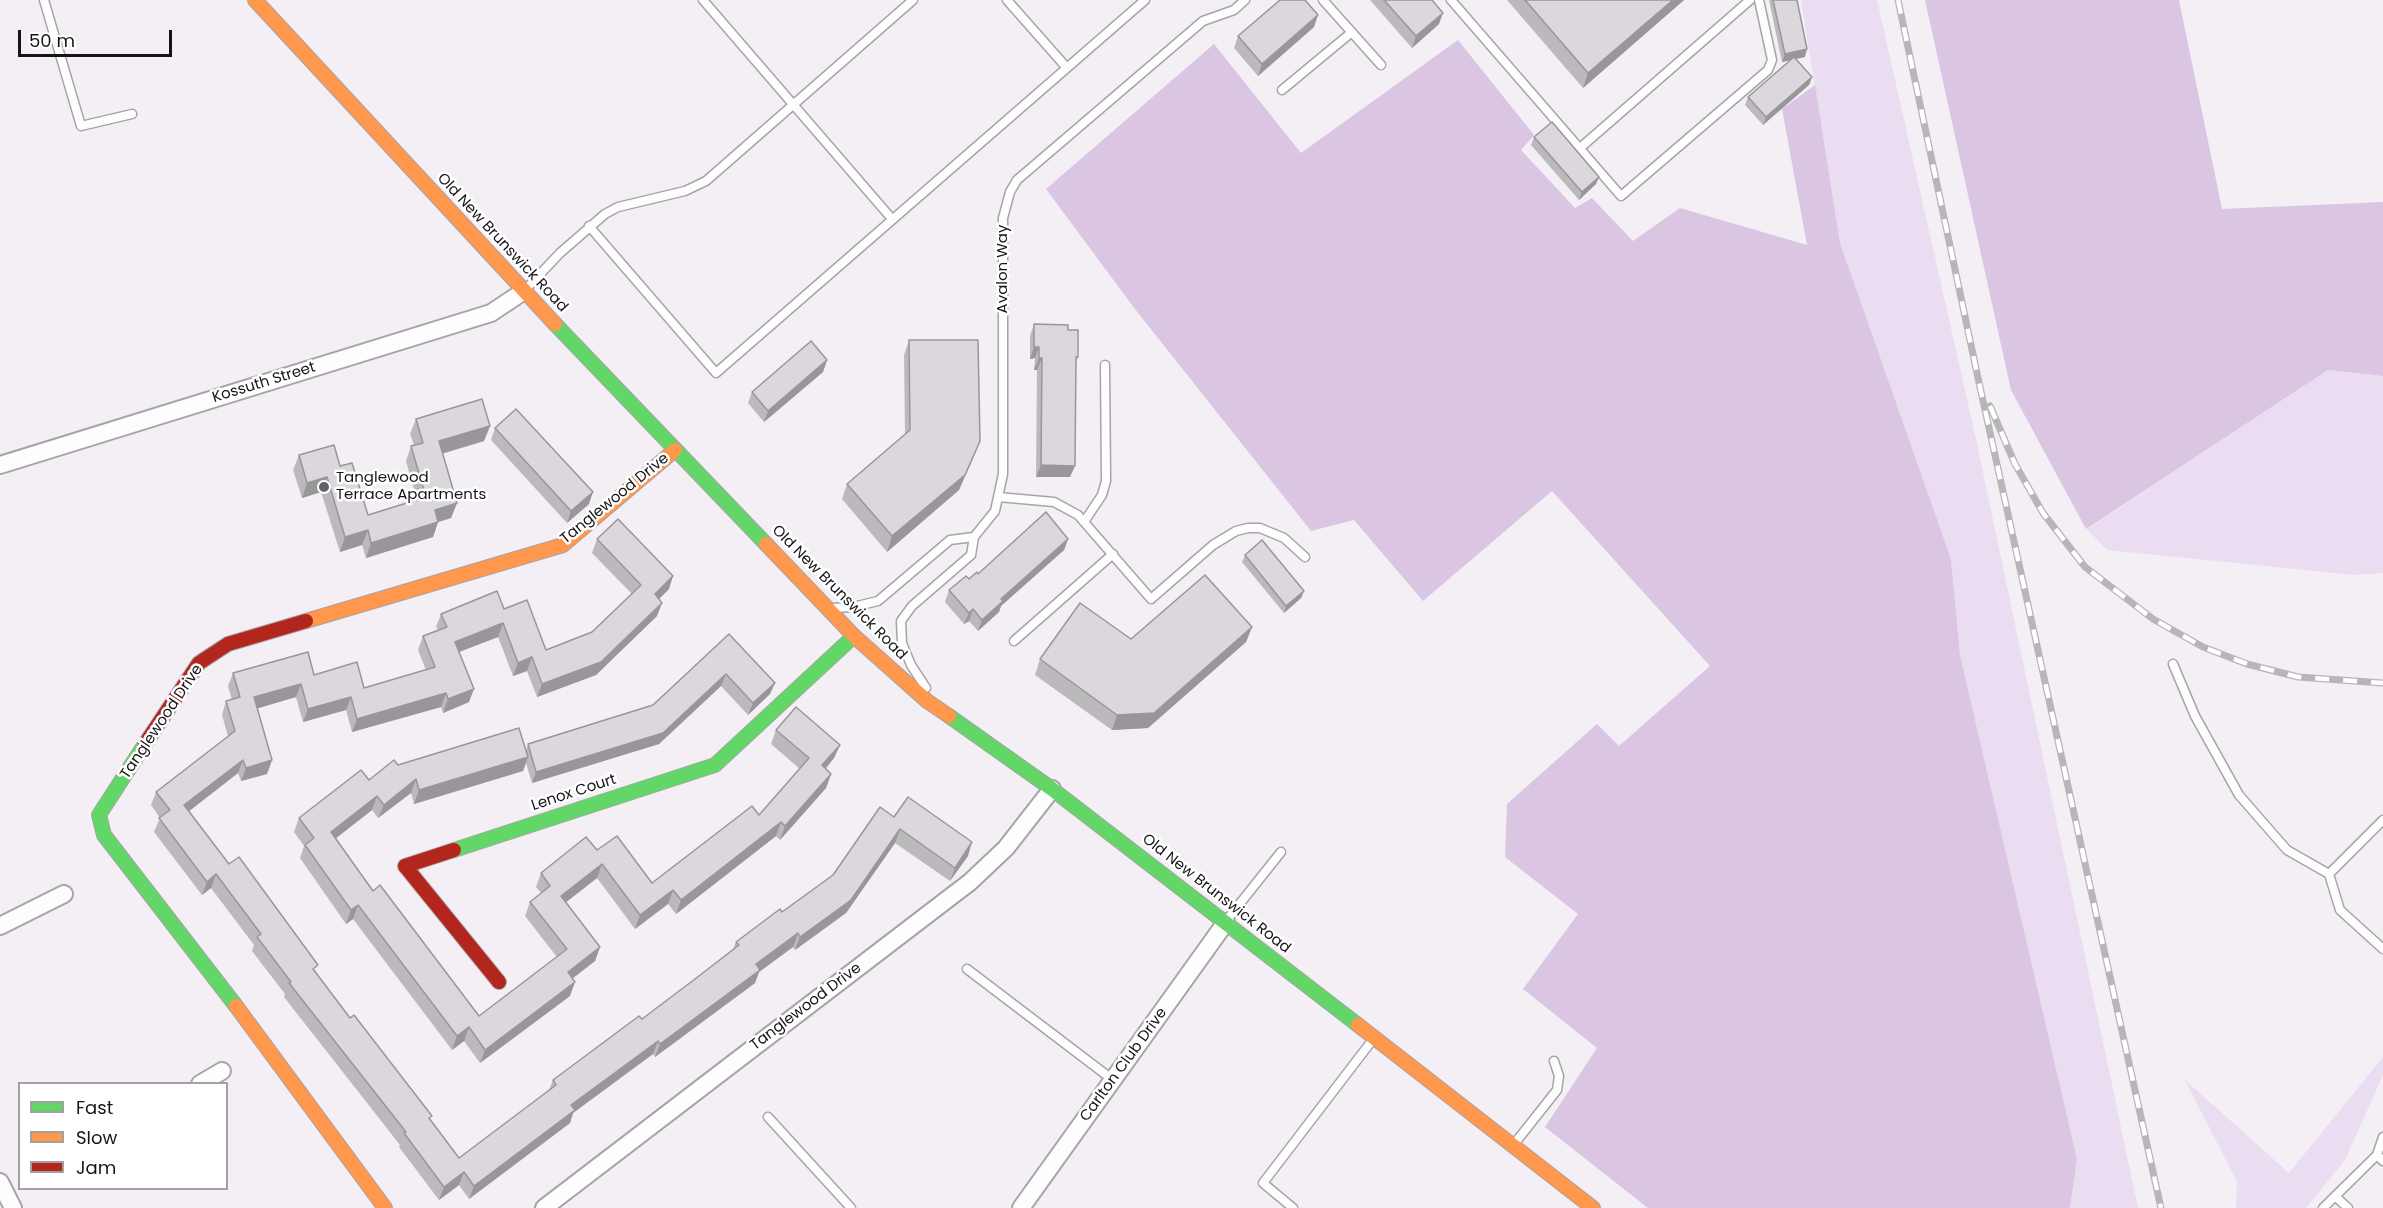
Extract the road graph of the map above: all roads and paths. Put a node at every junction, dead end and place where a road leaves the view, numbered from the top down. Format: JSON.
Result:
{"nodes":[{"id":1,"x":44,"y":0,"type":"edge"},
{"id":2,"x":255,"y":0,"type":"edge"},
{"id":3,"x":703,"y":0,"type":"edge"},
{"id":4,"x":913,"y":0,"type":"edge"},
{"id":5,"x":1007,"y":0,"type":"edge"},
{"id":6,"x":1145,"y":0,"type":"edge"},
{"id":7,"x":1245,"y":0,"type":"edge"},
{"id":8,"x":1323,"y":0,"type":"edge"},
{"id":9,"x":1451,"y":0,"type":"edge"},
{"id":10,"x":1750,"y":0,"type":"edge"},
{"id":11,"x":1759,"y":0,"type":"edge"},
{"id":12,"x":1352,"y":32,"type":"junction"},
{"id":13,"x":1381,"y":65,"type":"dead end"},
{"id":14,"x":1067,"y":68,"type":"junction"},
{"id":15,"x":1282,"y":90,"type":"dead end"},
{"id":16,"x":793,"y":105,"type":"junction"},
{"id":17,"x":132,"y":114,"type":"dead end"},
{"id":18,"x":1580,"y":148,"type":"junction"},
{"id":19,"x":892,"y":219,"type":"junction"},
{"id":20,"x":589,"y":226,"type":"junction"},
{"id":21,"x":524,"y":291,"type":"junction"},
{"id":22,"x":1105,"y":365,"type":"dead end"},
{"id":23,"x":675,"y":450,"type":"junction"},
{"id":24,"x":0,"y":465,"type":"edge"},
{"id":25,"x":998,"y":497,"type":"junction"},
{"id":26,"x":1084,"y":522,"type":"junction"},
{"id":27,"x":974,"y":537,"type":"junction"},
{"id":28,"x":1113,"y":554,"type":"junction"},
{"id":29,"x":1305,"y":557,"type":"dead end"},
{"id":30,"x":828,"y":609,"type":"junction"},
{"id":31,"x":854,"y":636,"type":"junction"},
{"id":32,"x":1014,"y":641,"type":"dead end"},
{"id":33,"x":2173,"y":664,"type":"dead end"},
{"id":34,"x":944,"y":713,"type":"junction"},
{"id":35,"x":1052,"y":789,"type":"junction"},
{"id":36,"x":2383,"y":820,"type":"edge"},
{"id":37,"x":1281,"y":852,"type":"dead end"},
{"id":38,"x":2330,"y":874,"type":"junction"},
{"id":39,"x":64,"y":894,"type":"dead end"},
{"id":40,"x":1226,"y":922,"type":"junction"},
{"id":41,"x":0,"y":926,"type":"edge"},
{"id":42,"x":2383,"y":949,"type":"edge"},
{"id":43,"x":967,"y":969,"type":"dead end"},
{"id":44,"x":499,"y":982,"type":"dead end"},
{"id":45,"x":1374,"y":1038,"type":"junction"},
{"id":46,"x":1554,"y":1061,"type":"dead end"},
{"id":47,"x":222,"y":1071,"type":"dead end"},
{"id":48,"x":1113,"y":1080,"type":"junction"},
{"id":49,"x":202,"y":1082,"type":"edge"},
{"id":50,"x":768,"y":1118,"type":"dead end"},
{"id":51,"x":2383,"y":1137,"type":"edge"},
{"id":52,"x":1513,"y":1146,"type":"junction"},
{"id":53,"x":2380,"y":1158,"type":"edge"},
{"id":54,"x":2336,"y":1197,"type":"junction"},
{"id":55,"x":385,"y":1208,"type":"edge"},
{"id":56,"x":544,"y":1208,"type":"edge"},
{"id":57,"x":851,"y":1208,"type":"edge"},
{"id":58,"x":1021,"y":1208,"type":"edge"},
{"id":59,"x":1293,"y":1208,"type":"edge"},
{"id":60,"x":1593,"y":1208,"type":"edge"},
{"id":61,"x":2323,"y":1208,"type":"edge"},
{"id":62,"x":2348,"y":1208,"type":"edge"}],
"edges":[{"from":1,"to":17,"type":"lane"},
{"from":2,"to":21,"type":"street","name":"Old New Brunswick Road"},
{"from":3,"to":16,"type":"lane"},
{"from":4,"to":16,"type":"lane"},
{"from":5,"to":14,"type":"lane"},
{"from":6,"to":14,"type":"lane"},
{"from":7,"to":25,"type":"lane","name":"Avalon Way"},
{"from":8,"to":12,"type":"lane"},
{"from":9,"to":18,"type":"lane"},
{"from":10,"to":18,"type":"lane"},
{"from":11,"to":18,"type":"lane"},
{"from":12,"to":13,"type":"lane"},
{"from":12,"to":15,"type":"lane"},
{"from":14,"to":19,"type":"lane"},
{"from":16,"to":19,"type":"lane"},
{"from":16,"to":20,"type":"lane"},
{"from":19,"to":20,"type":"lane"},
{"from":20,"to":21,"type":"lane"},
{"from":21,"to":23,"type":"street","name":"Old New Brunswick Road"},
{"from":21,"to":24,"type":"street","name":"Kossuth Street"},
{"from":22,"to":26,"type":"lane"},
{"from":23,"to":30,"type":"street","name":"Old New Brunswick Road"},
{"from":23,"to":55,"type":"street","name":"Tanglewood Drive"},
{"from":25,"to":26,"type":"lane"},
{"from":25,"to":27,"type":"lane","name":"Avalon Way"},
{"from":26,"to":28,"type":"lane"},
{"from":27,"to":30,"type":"lane"},
{"from":27,"to":34,"type":"lane","name":"Avalon Way"},
{"from":28,"to":29,"type":"lane"},
{"from":28,"to":32,"type":"lane"},
{"from":30,"to":31,"type":"street","name":"Old New Brunswick Road"},
{"from":31,"to":34,"type":"street","name":"Old New Brunswick Road"},
{"from":31,"to":44,"type":"street","name":"Lenox Court"},
{"from":33,"to":38,"type":"lane"},
{"from":34,"to":35,"type":"street","name":"Old New Brunswick Road"},
{"from":35,"to":40,"type":"street","name":"Old New Brunswick Road"},
{"from":35,"to":56,"type":"street","name":"Tanglewood Drive"},
{"from":36,"to":38,"type":"lane"},
{"from":37,"to":40,"type":"lane"},
{"from":38,"to":42,"type":"lane"},
{"from":39,"to":41,"type":"street"},
{"from":40,"to":45,"type":"street","name":"Old New Brunswick Road"},
{"from":40,"to":48,"type":"street","name":"Carlton Club Drive"},
{"from":43,"to":48,"type":"lane"},
{"from":45,"to":52,"type":"street","name":"Old New Brunswick Road"},
{"from":45,"to":59,"type":"lane"},
{"from":46,"to":52,"type":"lane"},
{"from":47,"to":49,"type":"street"},
{"from":48,"to":58,"type":"street","name":"Carlton Club Drive"},
{"from":50,"to":57,"type":"lane"},
{"from":51,"to":53,"type":"lane"},
{"from":52,"to":60,"type":"street","name":"Old New Brunswick Road"},
{"from":53,"to":54,"type":"lane"},
{"from":54,"to":61,"type":"lane"},
{"from":54,"to":62,"type":"lane"}]}
